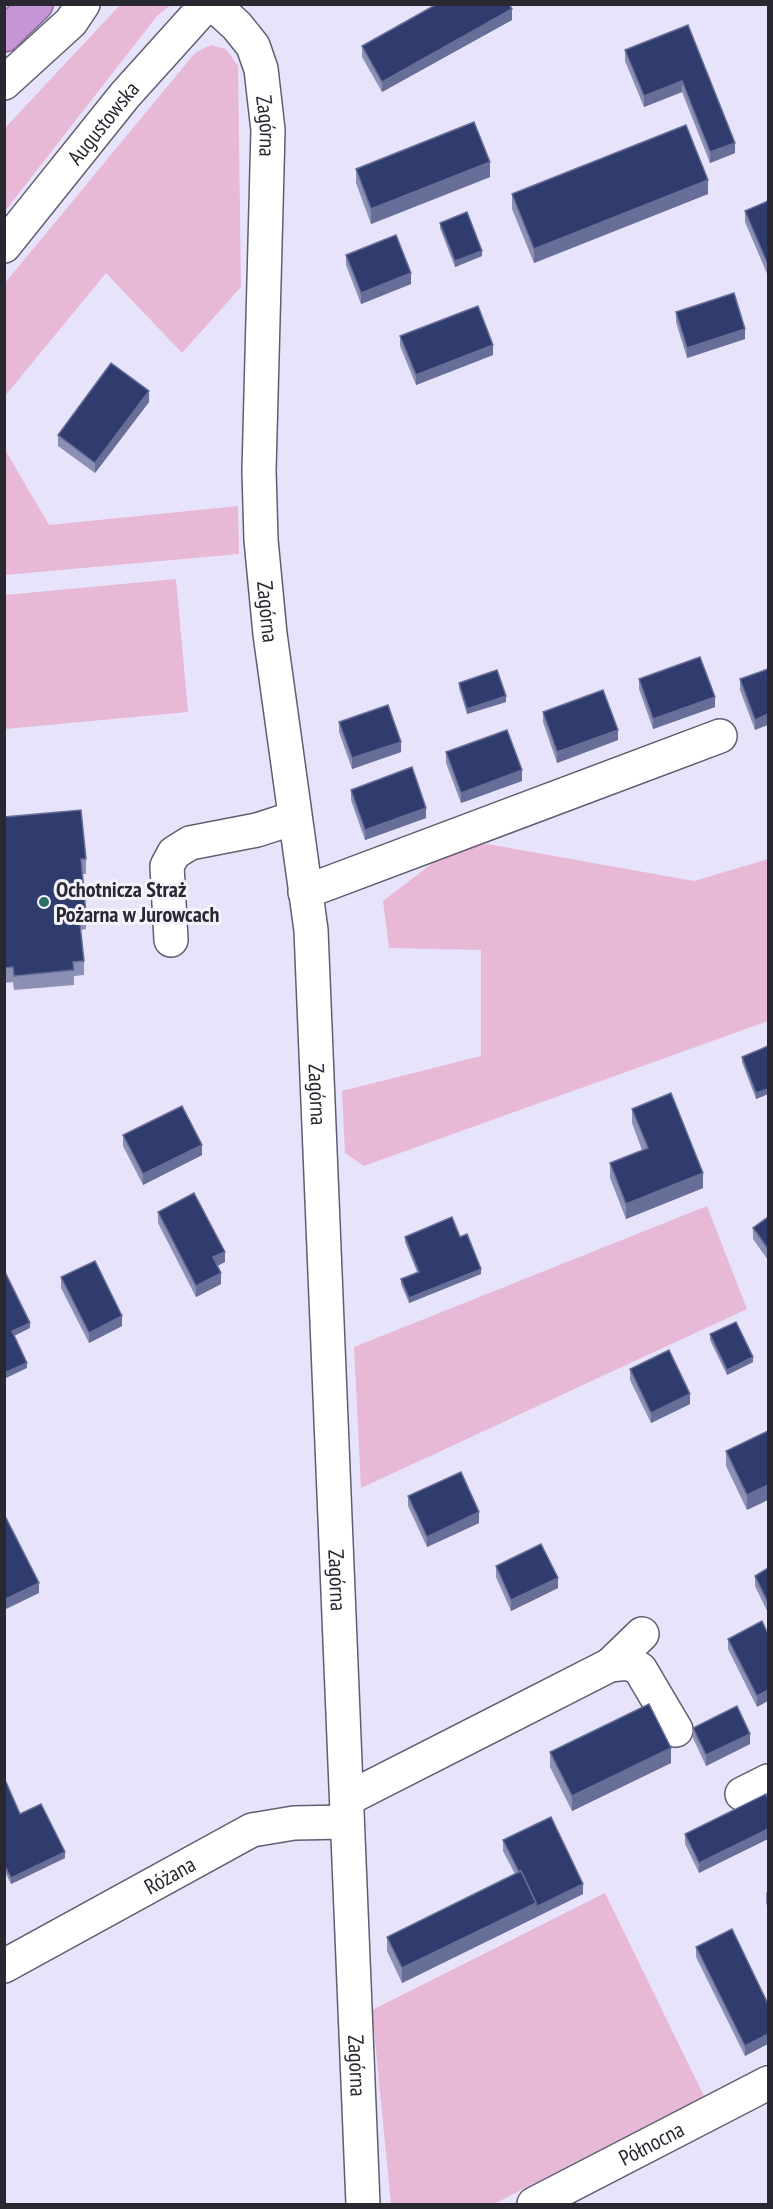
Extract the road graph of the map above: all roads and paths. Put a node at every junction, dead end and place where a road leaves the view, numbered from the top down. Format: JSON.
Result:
{"nodes":[{"id":1,"x":36,"y":4,"type":"edge"},
{"id":2,"x":82,"y":4,"type":"edge"},
{"id":3,"x":207,"y":4,"type":"edge"},
{"id":4,"x":213,"y":4,"type":"edge"},
{"id":5,"x":4,"y":35,"type":"edge"},
{"id":6,"x":4,"y":83,"type":"edge"},
{"id":7,"x":4,"y":246,"type":"edge"},
{"id":8,"x":720,"y":736,"type":"dead end"},
{"id":9,"x":294,"y":818,"type":"junction"},
{"id":10,"x":305,"y":892,"type":"junction"},
{"id":11,"x":171,"y":940,"type":"dead end"},
{"id":12,"x":642,"y":1634,"type":"dead end"},
{"id":13,"x":610,"y":1665,"type":"junction"},
{"id":14,"x":675,"y":1730,"type":"dead end"},
{"id":15,"x":347,"y":1811,"type":"junction"},
{"id":16,"x":4,"y":1966,"type":"edge"},
{"id":17,"x":768,"y":2083,"type":"edge"},
{"id":18,"x":363,"y":2205,"type":"edge"},
{"id":19,"x":534,"y":2205,"type":"edge"}],
"edges":[{"from":1,"to":5,"type":"highway"},
{"from":2,"to":6,"type":"street"},
{"from":3,"to":7,"type":"street","name":"Augustowska"},
{"from":4,"to":9,"type":"street","name":"Zagórna"},
{"from":8,"to":10,"type":"street"},
{"from":9,"to":10,"type":"street","name":"Zagórna"},
{"from":9,"to":11,"type":"street"},
{"from":10,"to":15,"type":"street","name":"Zagórna"},
{"from":12,"to":13,"type":"street"},
{"from":13,"to":14,"type":"street"},
{"from":13,"to":15,"type":"street"},
{"from":15,"to":16,"type":"street","name":"Różana"},
{"from":15,"to":18,"type":"street","name":"Zagórna"},
{"from":17,"to":19,"type":"street","name":"Północna"}]}
